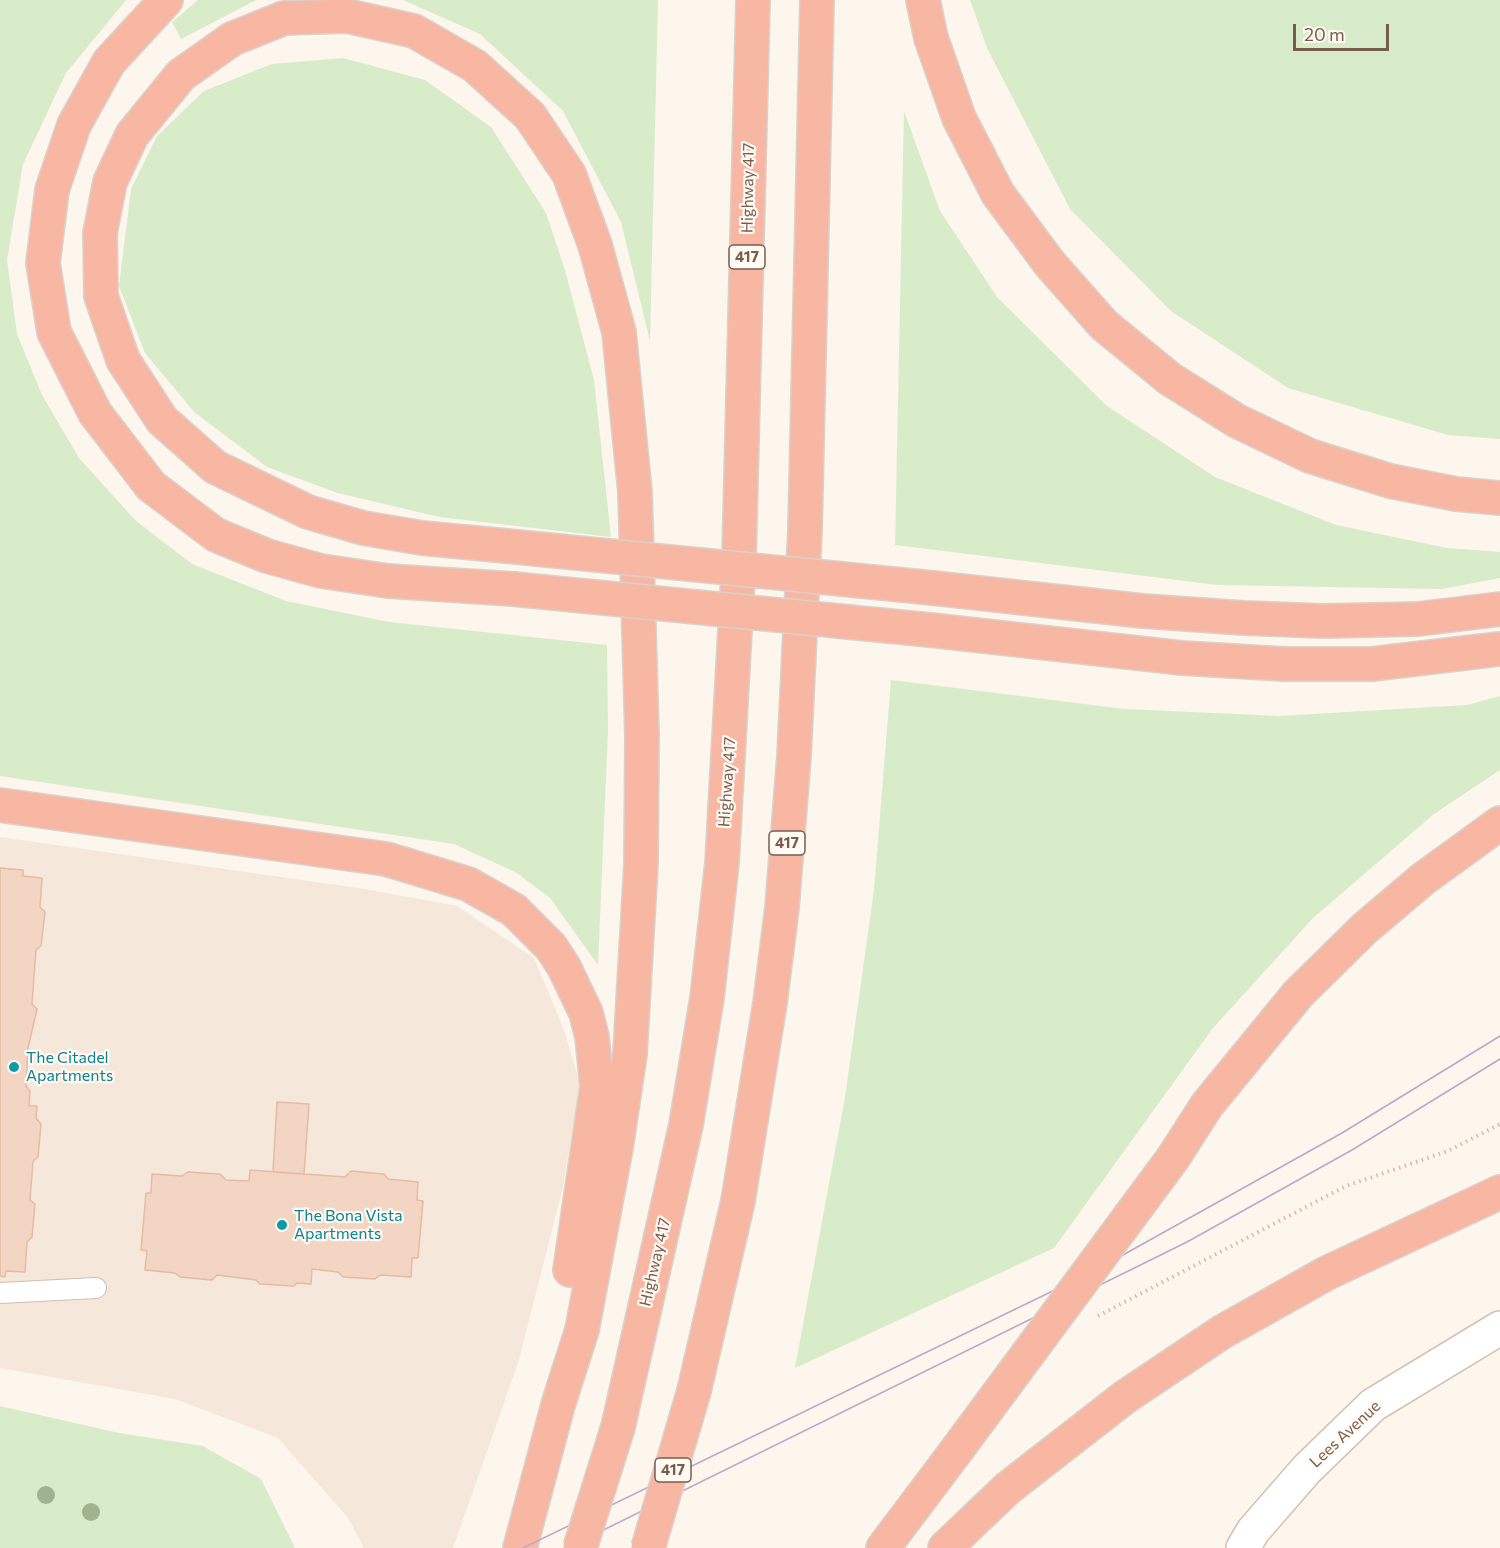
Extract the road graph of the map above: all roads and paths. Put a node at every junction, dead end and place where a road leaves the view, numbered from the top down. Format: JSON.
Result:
{"nodes":[{"id":1,"x":166,"y":0,"type":"edge"},
{"id":2,"x":753,"y":0,"type":"edge"},
{"id":3,"x":817,"y":0,"type":"edge"},
{"id":4,"x":923,"y":0,"type":"edge"},
{"id":5,"x":1500,"y":498,"type":"edge"},
{"id":6,"x":1500,"y":609,"type":"edge"},
{"id":7,"x":1500,"y":649,"type":"edge"},
{"id":8,"x":0,"y":805,"type":"edge"},
{"id":9,"x":1500,"y":823,"type":"edge"},
{"id":10,"x":1500,"y":1124,"type":"edge"},
{"id":11,"x":1500,"y":1192,"type":"edge"},
{"id":12,"x":96,"y":1288,"type":"dead end"},
{"id":13,"x":0,"y":1293,"type":"edge"},
{"id":14,"x":1097,"y":1316,"type":"dead end"},
{"id":15,"x":1500,"y":1328,"type":"edge"},
{"id":16,"x":533,"y":1500,"type":"junction"},
{"id":17,"x":520,"y":1548,"type":"edge"},
{"id":18,"x":580,"y":1548,"type":"edge"},
{"id":19,"x":648,"y":1548,"type":"edge"},
{"id":20,"x":883,"y":1548,"type":"edge"},
{"id":21,"x":945,"y":1548,"type":"edge"},
{"id":22,"x":1243,"y":1548,"type":"edge"}],
"edges":[{"from":1,"to":7,"type":"highway","bridge":true},
{"from":2,"to":18,"type":"highway","name":"Highway 417","number":"417","bridge":true},
{"from":3,"to":19,"type":"highway","number":"417","bridge":true},
{"from":4,"to":5,"type":"highway"},
{"from":6,"to":16,"type":"highway","bridge":true},
{"from":8,"to":16,"type":"highway"},
{"from":9,"to":20,"type":"highway","bridge":true},
{"from":10,"to":14,"type":"path"},
{"from":11,"to":21,"type":"highway"},
{"from":12,"to":13,"type":"lane"},
{"from":15,"to":22,"type":"main road","name":"Lees Avenue"},
{"from":16,"to":17,"type":"highway"}]}
